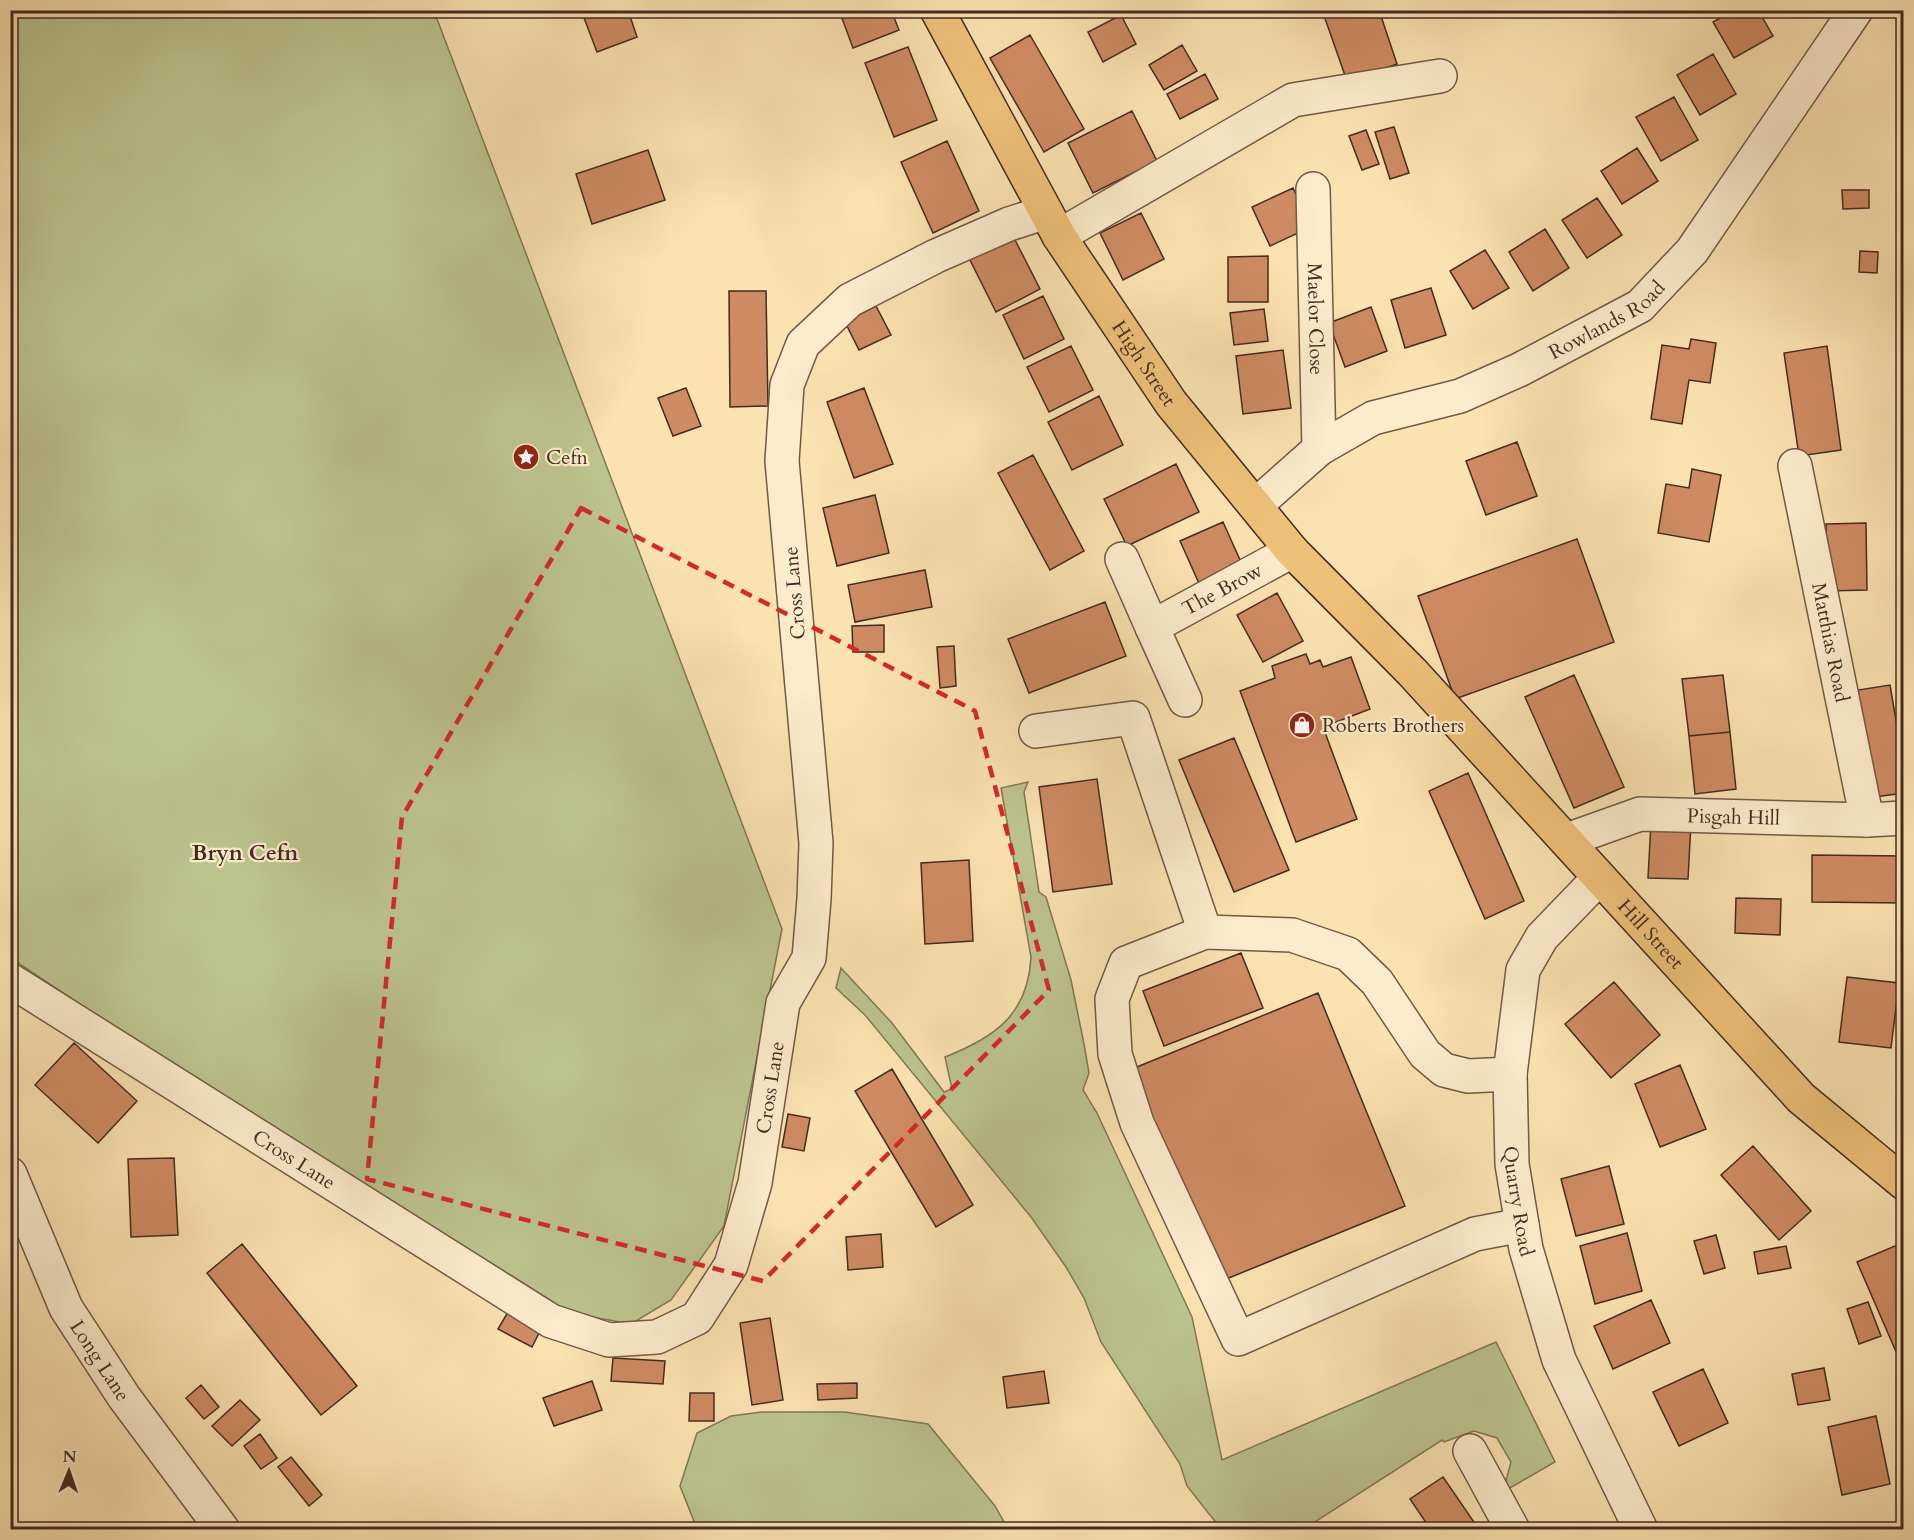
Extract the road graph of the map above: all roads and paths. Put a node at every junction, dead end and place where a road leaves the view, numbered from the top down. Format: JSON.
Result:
{"nodes":[{"id":1,"x":937,"y":10,"type":"edge"},
{"id":2,"x":1856,"y":10,"type":"edge"},
{"id":3,"x":1440,"y":76,"type":"dead end"},
{"id":4,"x":1313,"y":189,"type":"dead end"},
{"id":5,"x":1053,"y":224,"type":"junction"},
{"id":6,"x":1319,"y":449,"type":"junction"},
{"id":7,"x":1795,"y":466,"type":"dead end"},
{"id":8,"x":1256,"y":505,"type":"junction"},
{"id":9,"x":1292,"y":551,"type":"junction"},
{"id":10,"x":1122,"y":559,"type":"dead end"},
{"id":11,"x":1152,"y":627,"type":"junction"},
{"id":12,"x":1412,"y":672,"type":"joint"},
{"id":13,"x":1185,"y":700,"type":"dead end"},
{"id":14,"x":1036,"y":731,"type":"dead end"},
{"id":15,"x":1904,"y":818,"type":"edge"},
{"id":16,"x":1867,"y":820,"type":"junction"},
{"id":17,"x":1567,"y":840,"type":"junction"},
{"id":18,"x":1598,"y":879,"type":"junction"},
{"id":19,"x":1205,"y":932,"type":"junction"},
{"id":20,"x":10,"y":980,"type":"edge"},
{"id":21,"x":1510,"y":1074,"type":"junction"},
{"id":22,"x":10,"y":1174,"type":"edge"},
{"id":23,"x":1904,"y":1183,"type":"edge"},
{"id":24,"x":1522,"y":1225,"type":"junction"},
{"id":25,"x":1470,"y":1451,"type":"dead end"},
{"id":26,"x":224,"y":1530,"type":"edge"},
{"id":27,"x":1514,"y":1530,"type":"edge"},
{"id":28,"x":1641,"y":1530,"type":"edge"}],
"edges":[{"from":1,"to":5,"type":"main road","name":"High Street"},
{"from":2,"to":6,"type":"street","name":"Rowlands Road"},
{"from":3,"to":5,"type":"street","name":"Cross Lane"},
{"from":4,"to":6,"type":"street","name":"Maelor Close"},
{"from":5,"to":8,"type":"main road","name":"High Street"},
{"from":5,"to":20,"type":"street","name":"Cross Lane"},
{"from":6,"to":8,"type":"street","name":"Rowlands Road"},
{"from":7,"to":16,"type":"street","name":"Matthias Road"},
{"from":8,"to":9,"type":"main road","name":"High Street"},
{"from":9,"to":11,"type":"street","name":"The Brow"},
{"from":9,"to":12,"type":"main road","name":"High Street"},
{"from":10,"to":11,"type":"street"},
{"from":11,"to":13,"type":"street"},
{"from":12,"to":17,"type":"main road","name":"Hill Street"},
{"from":14,"to":19,"type":"street"},
{"from":15,"to":16,"type":"street","name":"Pisgah Hill"},
{"from":16,"to":17,"type":"street","name":"Pisgah Hill"},
{"from":17,"to":18,"type":"main road","name":"Hill Street"},
{"from":18,"to":21,"type":"street","name":"Quarry Road"},
{"from":18,"to":23,"type":"main road","name":"Hill Street"},
{"from":19,"to":21,"type":"street"},
{"from":19,"to":24,"type":"street"},
{"from":21,"to":24,"type":"street","name":"Quarry Road"},
{"from":22,"to":26,"type":"street","name":"Long Lane"},
{"from":24,"to":28,"type":"street","name":"Quarry Road"},
{"from":25,"to":27,"type":"street"}]}
